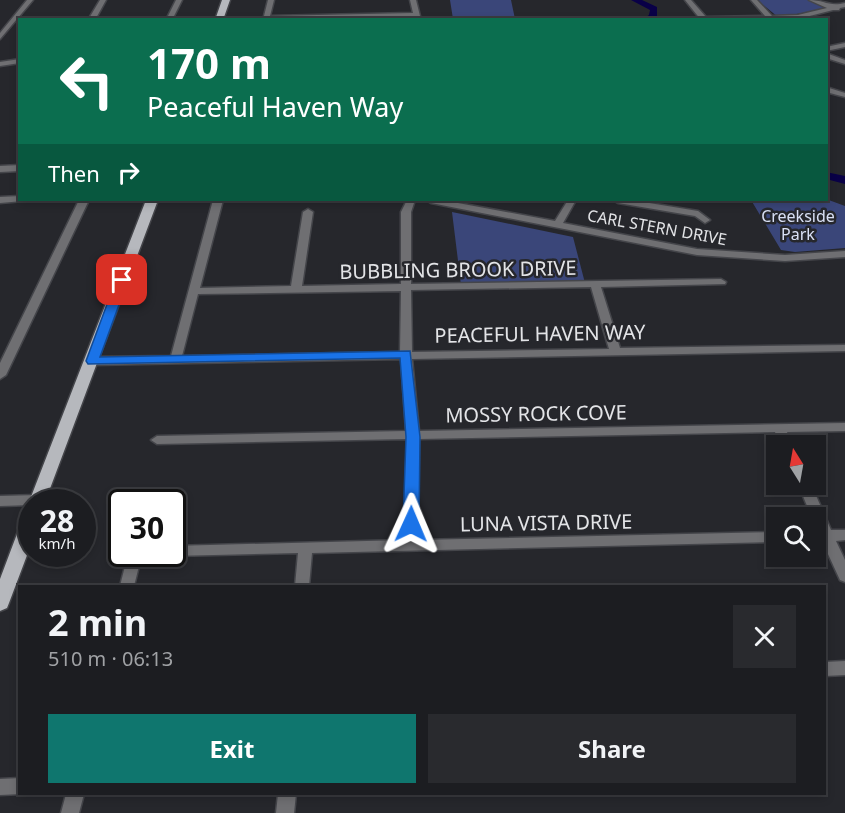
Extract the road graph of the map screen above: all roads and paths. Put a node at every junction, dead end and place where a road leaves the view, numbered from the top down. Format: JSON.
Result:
{"nodes":[{"id":1,"x":30,"y":0,"type":"edge"},
{"id":2,"x":103,"y":0,"type":"edge"},
{"id":3,"x":179,"y":0,"type":"edge"},
{"id":4,"x":226,"y":0,"type":"edge"},
{"id":5,"x":271,"y":0,"type":"edge"},
{"id":6,"x":413,"y":0,"type":"edge"},
{"id":7,"x":688,"y":0,"type":"edge"},
{"id":8,"x":754,"y":0,"type":"edge"},
{"id":9,"x":813,"y":0,"type":"edge"},
{"id":10,"x":845,"y":5,"type":"edge"},
{"id":11,"x":834,"y":9,"type":"junction"},
{"id":12,"x":845,"y":12,"type":"edge"},
{"id":13,"x":417,"y":17,"type":"edge"},
{"id":14,"x":92,"y":18,"type":"edge"},
{"id":15,"x":171,"y":18,"type":"edge"},
{"id":16,"x":220,"y":18,"type":"edge"},
{"id":17,"x":267,"y":18,"type":"edge"},
{"id":18,"x":342,"y":18,"type":"edge"},
{"id":19,"x":704,"y":18,"type":"edge"},
{"id":20,"x":771,"y":18,"type":"edge"},
{"id":21,"x":782,"y":18,"type":"edge"},
{"id":22,"x":0,"y":37,"type":"edge"},
{"id":23,"x":845,"y":45,"type":"edge"},
{"id":24,"x":828,"y":49,"type":"edge"},
{"id":25,"x":828,"y":56,"type":"edge"},
{"id":26,"x":18,"y":61,"type":"edge"},
{"id":27,"x":845,"y":62,"type":"edge"},
{"id":28,"x":0,"y":64,"type":"edge"},
{"id":29,"x":828,"y":90,"type":"edge"},
{"id":30,"x":845,"y":95,"type":"edge"},
{"id":31,"x":0,"y":168,"type":"edge"},
{"id":32,"x":18,"y":168,"type":"edge"},
{"id":33,"x":18,"y":199,"type":"edge"},
{"id":34,"x":0,"y":200,"type":"edge"},
{"id":35,"x":84,"y":201,"type":"edge"},
{"id":36,"x":152,"y":201,"type":"edge"},
{"id":37,"x":218,"y":201,"type":"edge"},
{"id":38,"x":411,"y":201,"type":"edge"},
{"id":39,"x":436,"y":201,"type":"edge"},
{"id":40,"x":571,"y":201,"type":"edge"},
{"id":41,"x":624,"y":201,"type":"edge"},
{"id":42,"x":308,"y":212,"type":"dead end"},
{"id":43,"x":705,"y":220,"type":"dead end"},
{"id":44,"x":557,"y":225,"type":"junction"},
{"id":45,"x":845,"y":254,"type":"edge"},
{"id":46,"x":721,"y":282,"type":"dead end"},
{"id":47,"x":596,"y":286,"type":"junction"},
{"id":48,"x":406,"y":288,"type":"junction"},
{"id":49,"x":296,"y":290,"type":"junction"},
{"id":50,"x":195,"y":291,"type":"junction"},
{"id":51,"x":845,"y":348,"type":"edge"},
{"id":52,"x":615,"y":351,"type":"junction"},
{"id":53,"x":406,"y":354,"type":"junction"},
{"id":54,"x":176,"y":358,"type":"junction"},
{"id":55,"x":92,"y":361,"type":"junction"},
{"id":56,"x":0,"y":375,"type":"edge"},
{"id":57,"x":845,"y":427,"type":"edge"},
{"id":58,"x":779,"y":428,"type":"junction"},
{"id":59,"x":782,"y":435,"type":"edge"},
{"id":60,"x":413,"y":437,"type":"junction"},
{"id":61,"x":157,"y":440,"type":"dead end"},
{"id":62,"x":43,"y":489,"type":"edge"},
{"id":63,"x":0,"y":501,"type":"edge"},
{"id":64,"x":18,"y":501,"type":"edge"},
{"id":65,"x":845,"y":535,"type":"edge"},
{"id":66,"x":826,"y":536,"type":"edge"},
{"id":67,"x":766,"y":537,"type":"edge"},
{"id":68,"x":826,"y":544,"type":"edge"},
{"id":69,"x":411,"y":546,"type":"junction"},
{"id":70,"x":305,"y":549,"type":"junction"},
{"id":71,"x":186,"y":551,"type":"edge"},
{"id":72,"x":18,"y":555,"type":"edge"},
{"id":73,"x":132,"y":567,"type":"edge"},
{"id":74,"x":845,"y":576,"type":"edge"},
{"id":75,"x":127,"y":585,"type":"edge"},
{"id":76,"x":303,"y":585,"type":"edge"},
{"id":77,"x":0,"y":603,"type":"edge"},
{"id":78,"x":845,"y":668,"type":"edge"},
{"id":79,"x":826,"y":669,"type":"edge"},
{"id":80,"x":18,"y":786,"type":"edge"},
{"id":81,"x":0,"y":787,"type":"edge"},
{"id":82,"x":75,"y":795,"type":"edge"},
{"id":83,"x":287,"y":795,"type":"edge"},
{"id":84,"x":70,"y":813,"type":"edge"},
{"id":85,"x":285,"y":813,"type":"edge"}],
"edges":[{"from":1,"to":22,"type":"street"},
{"from":2,"to":14,"type":"street"},
{"from":3,"to":15,"type":"street"},
{"from":4,"to":16,"type":"main road"},
{"from":5,"to":17,"type":"street"},
{"from":6,"to":13,"type":"street"},
{"from":7,"to":19,"type":"street"},
{"from":8,"to":20,"type":"street"},
{"from":9,"to":11,"type":"street"},
{"from":10,"to":11,"type":"street"},
{"from":11,"to":12,"type":"street"},
{"from":11,"to":21,"type":"street"},
{"from":13,"to":18,"type":"street"},
{"from":23,"to":24,"type":"street"},
{"from":25,"to":27,"type":"street"},
{"from":26,"to":28,"type":"street"},
{"from":29,"to":30,"type":"street"},
{"from":31,"to":32,"type":"street"},
{"from":33,"to":34,"type":"street"},
{"from":35,"to":56,"type":"street"},
{"from":36,"to":55,"type":"main road"},
{"from":37,"to":50,"type":"street"},
{"from":38,"to":48,"type":"street"},
{"from":39,"to":44,"type":"street","name":"CARL STERN DRIVE"},
{"from":40,"to":44,"type":"street"},
{"from":41,"to":43,"type":"street"},
{"from":42,"to":49,"type":"street"},
{"from":44,"to":45,"type":"street","name":"CARL STERN DRIVE"},
{"from":46,"to":47,"type":"street","name":"BUBBLING BROOK DRIVE"},
{"from":47,"to":48,"type":"street","name":"BUBBLING BROOK DRIVE"},
{"from":47,"to":52,"type":"street"},
{"from":48,"to":49,"type":"street","name":"BUBBLING BROOK DRIVE"},
{"from":48,"to":53,"type":"street"},
{"from":49,"to":50,"type":"street","name":"BUBBLING BROOK DRIVE"},
{"from":50,"to":54,"type":"street"},
{"from":51,"to":52,"type":"street","name":"PEACEFUL HAVEN WAY"},
{"from":52,"to":53,"type":"street","name":"PEACEFUL HAVEN WAY"},
{"from":53,"to":54,"type":"street","name":"PEACEFUL HAVEN WAY"},
{"from":53,"to":60,"type":"street"},
{"from":54,"to":55,"type":"street","name":"PEACEFUL HAVEN WAY"},
{"from":55,"to":62,"type":"main road"},
{"from":57,"to":58,"type":"street","name":"MOSSY ROCK COVE"},
{"from":58,"to":59,"type":"street"},
{"from":58,"to":60,"type":"street","name":"MOSSY ROCK COVE"},
{"from":60,"to":61,"type":"street","name":"MOSSY ROCK COVE"},
{"from":60,"to":69,"type":"street"},
{"from":63,"to":64,"type":"street"},
{"from":65,"to":66,"type":"street"},
{"from":67,"to":69,"type":"street","name":"LUNA VISTA DRIVE"},
{"from":68,"to":74,"type":"street"},
{"from":69,"to":70,"type":"street","name":"LUNA VISTA DRIVE"},
{"from":70,"to":71,"type":"street","name":"LUNA VISTA DRIVE"},
{"from":70,"to":76,"type":"street"},
{"from":72,"to":77,"type":"main road"},
{"from":73,"to":75,"type":"street"},
{"from":78,"to":79,"type":"street"},
{"from":80,"to":81,"type":"street"},
{"from":82,"to":84,"type":"street"},
{"from":83,"to":85,"type":"street"}]}
